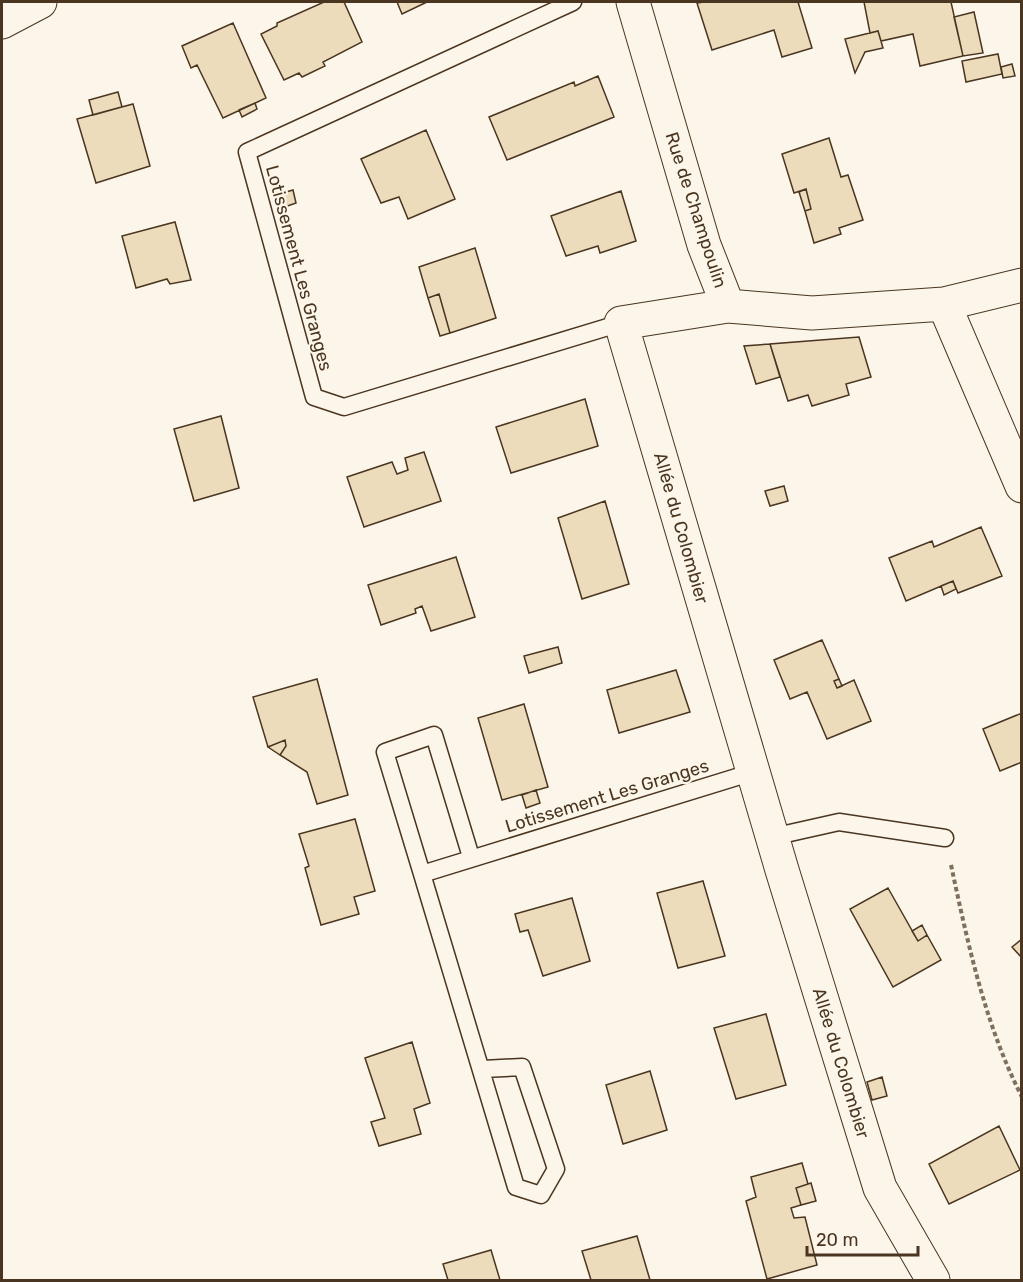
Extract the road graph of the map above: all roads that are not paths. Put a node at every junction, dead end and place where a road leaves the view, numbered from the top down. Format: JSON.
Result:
{"nodes":[{"id":1,"x":40,"y":2,"type":"edge"},
{"id":2,"x":573,"y":2,"type":"edge"},
{"id":3,"x":633,"y":2,"type":"edge"},
{"id":4,"x":2,"y":21,"type":"edge"},
{"id":5,"x":1022,"y":285,"type":"edge"},
{"id":6,"x":944,"y":304,"type":"junction"},
{"id":7,"x":728,"y":306,"type":"junction"},
{"id":8,"x":621,"y":323,"type":"junction"},
{"id":9,"x":1022,"y":486,"type":"edge"},
{"id":10,"x":753,"y":772,"type":"junction"},
{"id":11,"x":772,"y":837,"type":"junction"},
{"id":12,"x":945,"y":838,"type":"road end"},
{"id":13,"x":471,"y":857,"type":"junction"},
{"id":14,"x":422,"y":874,"type":"junction"},
{"id":15,"x":483,"y":1069,"type":"junction"},
{"id":16,"x":933,"y":1281,"type":"edge"}],
"edges":[{"from":1,"to":4,"type":"street"},
{"from":2,"to":8,"type":"lane","name":"Lotissement Les Granges"},
{"from":3,"to":7,"type":"street","name":"Rue de Champoulin"},
{"from":5,"to":6,"type":"street","name":"Rue de Champoulin"},
{"from":6,"to":7,"type":"street","name":"Rue de Champoulin"},
{"from":6,"to":9,"type":"street"},
{"from":7,"to":8,"type":"street"},
{"from":8,"to":10,"type":"street","name":"Allée du Colombier"},
{"from":10,"to":11,"type":"street","name":"Allée du Colombier"},
{"from":10,"to":13,"type":"lane","name":"Lotissement Les Granges"},
{"from":11,"to":12,"type":"lane"},
{"from":11,"to":16,"type":"street","name":"Allée du Colombier"},
{"from":13,"to":14,"type":"lane","name":"Lotissement Les Granges"},
{"from":13,"to":14,"type":"lane"},
{"from":14,"to":15,"type":"lane"},
{"from":15,"to":15,"type":"lane"}]}
